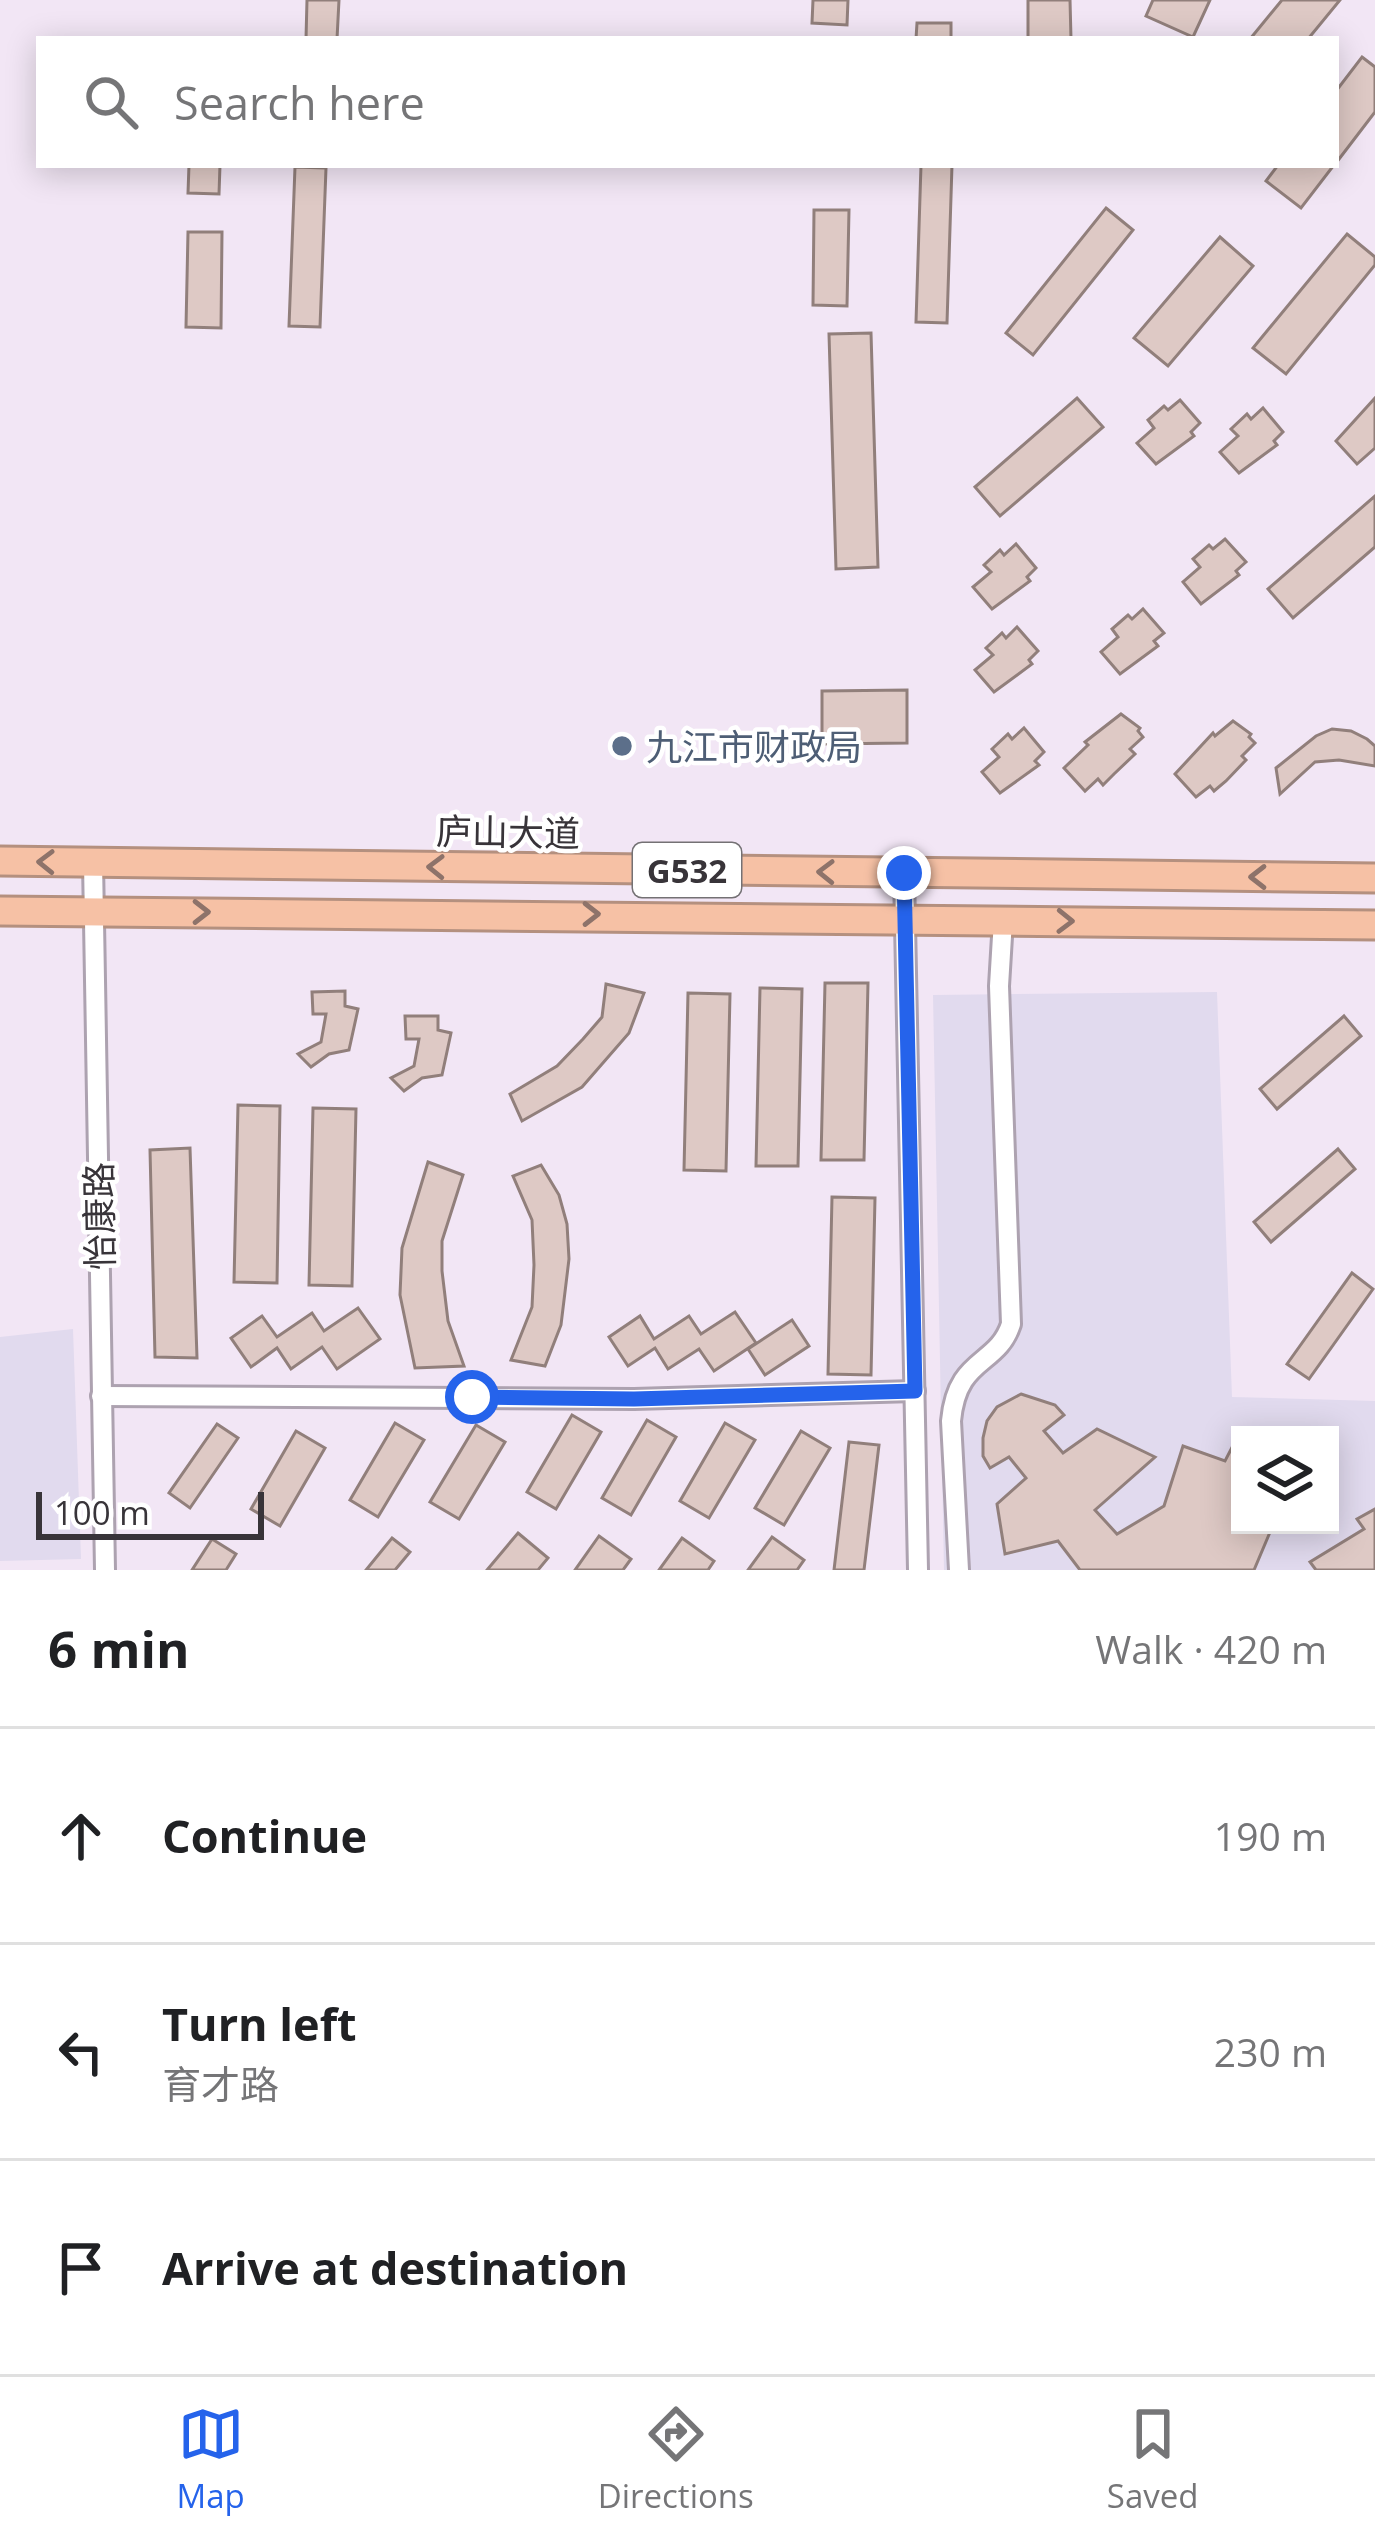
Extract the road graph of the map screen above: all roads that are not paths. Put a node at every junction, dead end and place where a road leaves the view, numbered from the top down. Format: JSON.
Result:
{"nodes":[{"id":1,"x":0,"y":861,"type":"edge"},
{"id":2,"x":93,"y":862,"type":"junction"},
{"id":3,"x":904,"y":873,"type":"junction"},
{"id":4,"x":1375,"y":878,"type":"edge"},
{"id":5,"x":0,"y":910,"type":"edge"},
{"id":6,"x":94,"y":912,"type":"junction"},
{"id":7,"x":905,"y":919,"type":"junction"},
{"id":8,"x":1003,"y":920,"type":"junction"},
{"id":9,"x":1375,"y":925,"type":"edge"},
{"id":10,"x":915,"y":1391,"type":"junction"},
{"id":11,"x":101,"y":1396,"type":"junction"},
{"id":12,"x":105,"y":1570,"type":"edge"},
{"id":13,"x":918,"y":1570,"type":"edge"},
{"id":14,"x":959,"y":1570,"type":"edge"}],
"edges":[{"from":2,"to":1,"type":"highway","name":"庐山大道","number":"G532","one_way":true},
{"from":3,"to":2,"type":"highway","name":"庐山大道","number":"G532","one_way":true},
{"from":2,"to":6,"type":"street","name":"怡康路"},
{"from":4,"to":3,"type":"highway","name":"庐山大道","number":"G532","one_way":true},
{"from":3,"to":7,"type":"street"},
{"from":5,"to":6,"type":"highway","number":"G532"},
{"from":6,"to":7,"type":"highway","number":"G532","one_way":true},
{"from":6,"to":11,"type":"street","name":"怡康路"},
{"from":7,"to":8,"type":"highway","number":"G532"},
{"from":7,"to":10,"type":"street"},
{"from":8,"to":9,"type":"highway","number":"G532","one_way":true},
{"from":8,"to":14,"type":"street"},
{"from":10,"to":11,"type":"street"},
{"from":10,"to":13,"type":"street"},
{"from":11,"to":12,"type":"street","name":"怡康路"}]}
